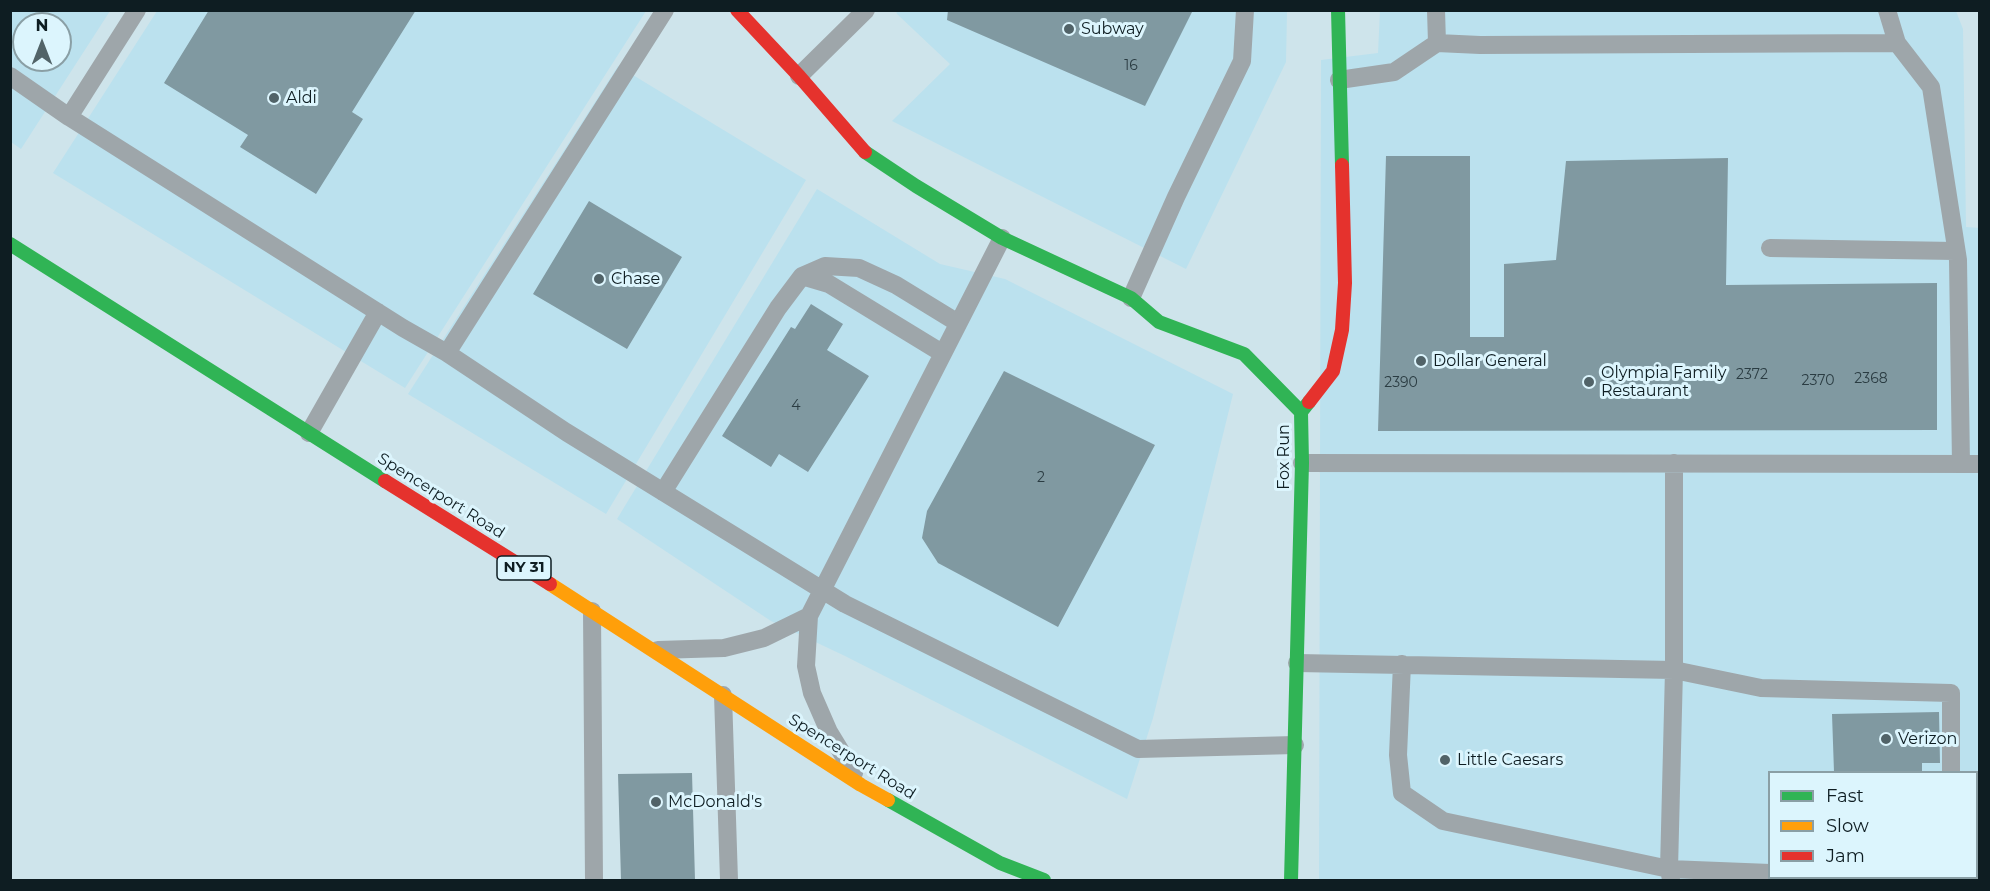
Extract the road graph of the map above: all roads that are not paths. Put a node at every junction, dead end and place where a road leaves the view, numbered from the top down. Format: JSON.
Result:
{"nodes":[{"id":1,"x":137,"y":10,"type":"edge"},
{"id":2,"x":665,"y":10,"type":"edge"},
{"id":3,"x":737,"y":10,"type":"edge"},
{"id":4,"x":866,"y":10,"type":"edge"},
{"id":5,"x":1245,"y":10,"type":"edge"},
{"id":6,"x":1338,"y":10,"type":"edge"},
{"id":7,"x":1436,"y":10,"type":"edge"},
{"id":8,"x":1887,"y":10,"type":"edge"},
{"id":9,"x":1437,"y":43,"type":"junction"},
{"id":10,"x":1897,"y":43,"type":"junction"},
{"id":11,"x":10,"y":76,"type":"edge"},
{"id":12,"x":799,"y":76,"type":"junction"},
{"id":13,"x":1340,"y":80,"type":"junction"},
{"id":14,"x":69,"y":117,"type":"junction"},
{"id":15,"x":1002,"y":238,"type":"junction"},
{"id":16,"x":10,"y":244,"type":"edge"},
{"id":17,"x":1770,"y":248,"type":"dead end"},
{"id":18,"x":1955,"y":251,"type":"junction"},
{"id":19,"x":802,"y":276,"type":"junction"},
{"id":20,"x":1131,"y":298,"type":"junction"},
{"id":21,"x":378,"y":312,"type":"junction"},
{"id":22,"x":958,"y":323,"type":"junction"},
{"id":23,"x":447,"y":353,"type":"junction"},
{"id":24,"x":942,"y":353,"type":"junction"},
{"id":25,"x":1300,"y":412,"type":"junction"},
{"id":26,"x":309,"y":433,"type":"junction"},
{"id":27,"x":1302,"y":463,"type":"junction"},
{"id":28,"x":1674,"y":463,"type":"junction"},
{"id":29,"x":1970,"y":464,"type":"edge"},
{"id":30,"x":663,"y":492,"type":"junction"},
{"id":31,"x":823,"y":591,"type":"junction"},
{"id":32,"x":592,"y":611,"type":"junction"},
{"id":33,"x":809,"y":616,"type":"junction"},
{"id":34,"x":654,"y":651,"type":"junction"},
{"id":35,"x":1297,"y":663,"type":"junction"},
{"id":36,"x":1402,"y":664,"type":"junction"},
{"id":37,"x":1674,"y":670,"type":"junction"},
{"id":38,"x":723,"y":694,"type":"junction"},
{"id":39,"x":1295,"y":745,"type":"junction"},
{"id":40,"x":1951,"y":771,"type":"edge"},
{"id":41,"x":861,"y":785,"type":"junction"},
{"id":42,"x":1768,"y":873,"type":"edge"},
{"id":43,"x":1669,"y":877,"type":"edge"},
{"id":44,"x":1916,"y":879,"type":"edge"},
{"id":45,"x":1951,"y":879,"type":"edge"},
{"id":46,"x":594,"y":880,"type":"edge"},
{"id":47,"x":729,"y":880,"type":"edge"},
{"id":48,"x":1044,"y":880,"type":"edge"},
{"id":49,"x":1291,"y":880,"type":"edge"}],
"edges":[{"from":1,"to":14,"type":"lane"},
{"from":2,"to":23,"type":"lane"},
{"from":3,"to":12,"type":"street"},
{"from":4,"to":12,"type":"lane"},
{"from":5,"to":20,"type":"lane"},
{"from":6,"to":13,"type":"street","name":"Fox Run"},
{"from":7,"to":9,"type":"lane"},
{"from":8,"to":10,"type":"lane"},
{"from":9,"to":10,"type":"lane"},
{"from":9,"to":13,"type":"lane"},
{"from":10,"to":18,"type":"lane"},
{"from":11,"to":14,"type":"lane"},
{"from":12,"to":15,"type":"street"},
{"from":13,"to":25,"type":"street","name":"Fox Run"},
{"from":14,"to":21,"type":"lane"},
{"from":15,"to":20,"type":"street"},
{"from":15,"to":22,"type":"lane"},
{"from":16,"to":26,"type":"street","name":"Spencerport Road","number":"NY 31"},
{"from":17,"to":18,"type":"lane"},
{"from":18,"to":29,"type":"lane"},
{"from":19,"to":22,"type":"lane"},
{"from":19,"to":24,"type":"lane"},
{"from":19,"to":30,"type":"lane"},
{"from":20,"to":25,"type":"street"},
{"from":21,"to":23,"type":"lane"},
{"from":21,"to":26,"type":"lane"},
{"from":22,"to":24,"type":"lane"},
{"from":23,"to":30,"type":"lane"},
{"from":24,"to":31,"type":"lane"},
{"from":25,"to":27,"type":"street","name":"Fox Run"},
{"from":26,"to":32,"type":"street","name":"Spencerport Road","number":"NY 31"},
{"from":27,"to":28,"type":"lane"},
{"from":27,"to":35,"type":"street","name":"Fox Run"},
{"from":28,"to":29,"type":"lane"},
{"from":28,"to":37,"type":"lane"},
{"from":30,"to":31,"type":"lane"},
{"from":31,"to":33,"type":"lane"},
{"from":31,"to":39,"type":"lane"},
{"from":32,"to":34,"type":"street","name":"Spencerport Road","number":"NY 31"},
{"from":32,"to":46,"type":"lane"},
{"from":33,"to":34,"type":"lane"},
{"from":33,"to":41,"type":"lane"},
{"from":34,"to":38,"type":"street","name":"Spencerport Road","number":"NY 31"},
{"from":35,"to":36,"type":"lane"},
{"from":35,"to":39,"type":"street","name":"Fox Run"},
{"from":36,"to":37,"type":"lane"},
{"from":36,"to":43,"type":"lane"},
{"from":37,"to":40,"type":"lane"},
{"from":37,"to":43,"type":"lane"},
{"from":38,"to":41,"type":"street","name":"Spencerport Road","number":"NY 31"},
{"from":38,"to":47,"type":"lane"},
{"from":39,"to":49,"type":"street","name":"Fox Run"},
{"from":41,"to":48,"type":"street","name":"Spencerport Road","number":"NY 31"},
{"from":42,"to":43,"type":"lane"},
{"from":44,"to":45,"type":"lane"}]}
